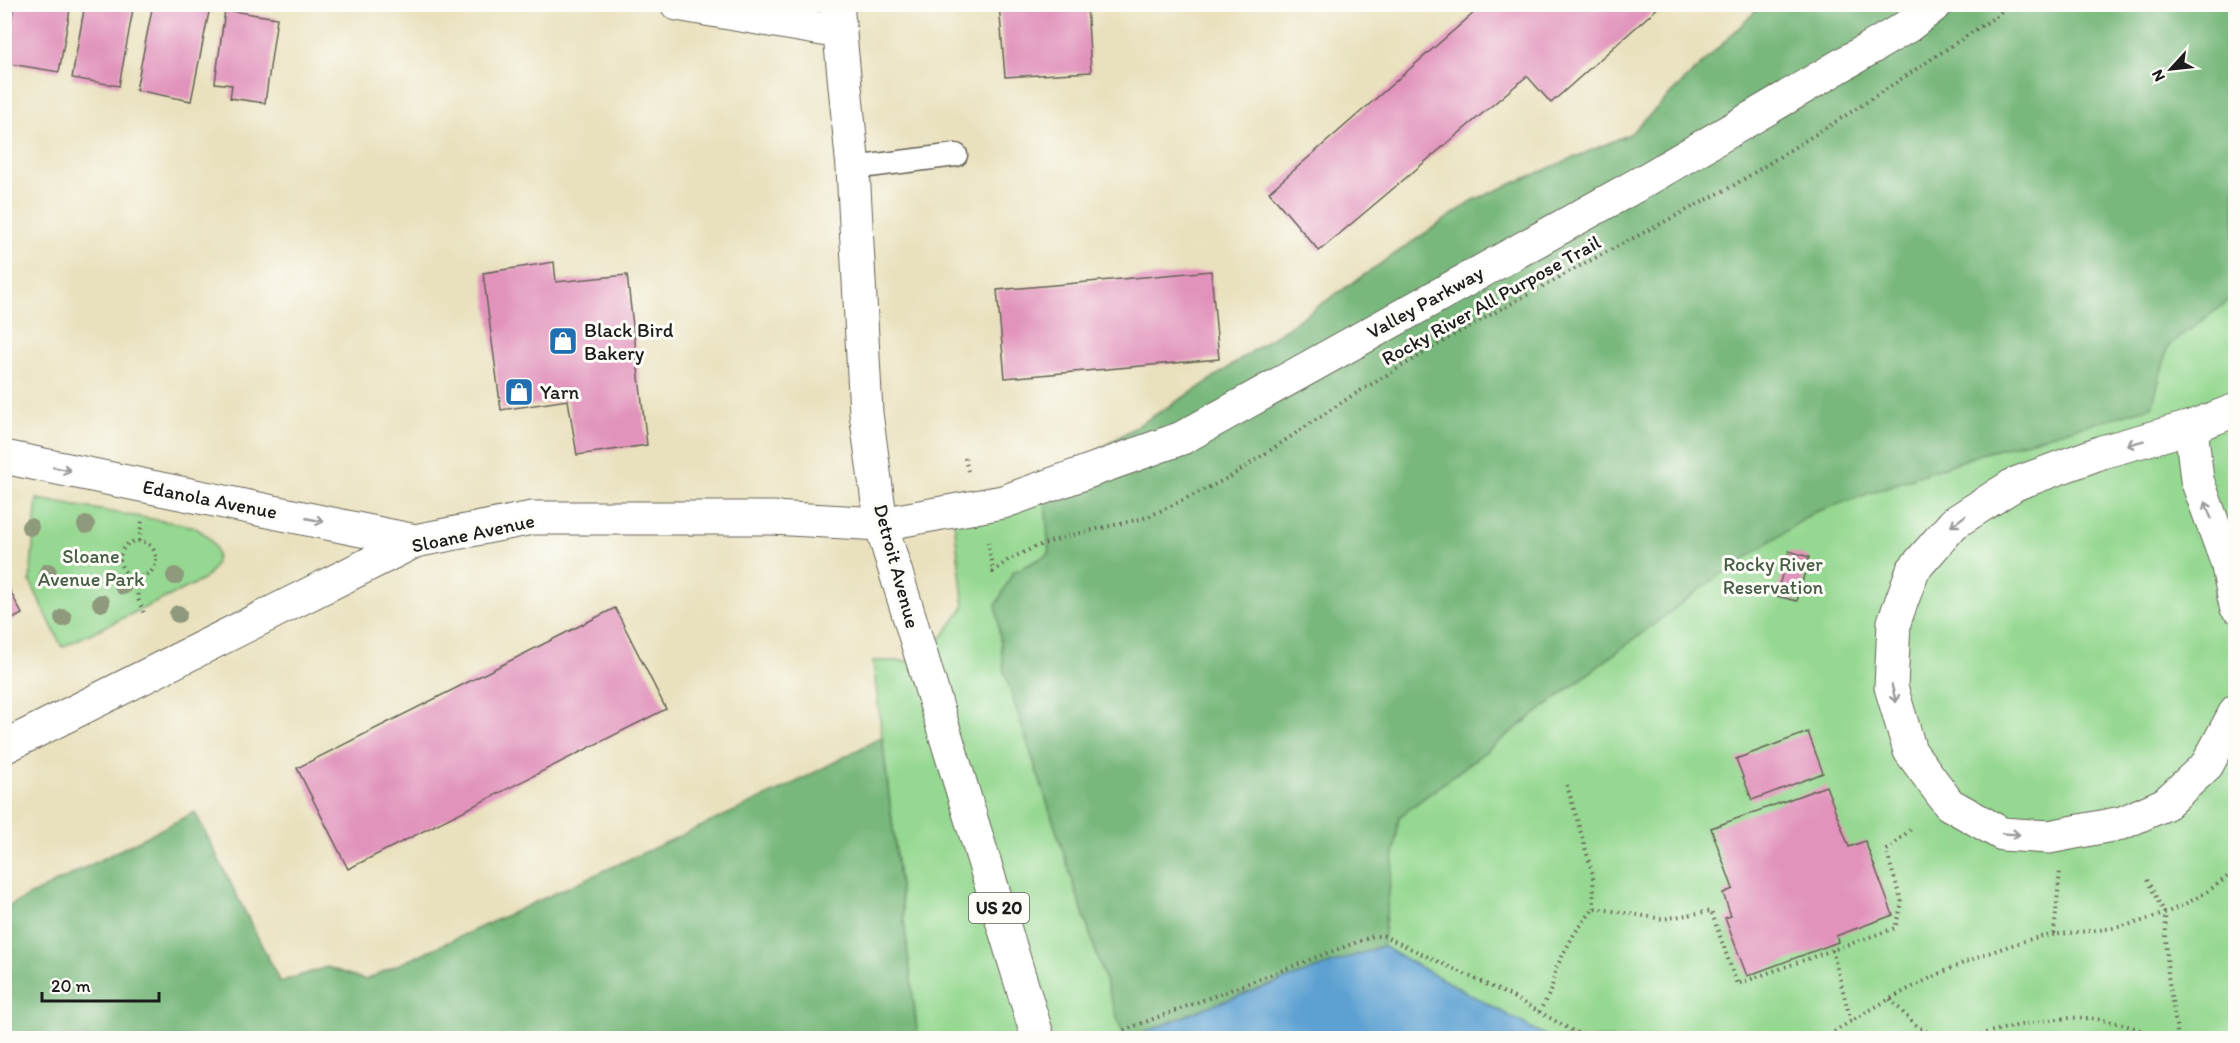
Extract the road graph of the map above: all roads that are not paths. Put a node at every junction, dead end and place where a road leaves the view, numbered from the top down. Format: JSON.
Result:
{"nodes":[{"id":1,"x":677,"y":4,"type":"edge"},
{"id":2,"x":1936,"y":4,"type":"edge"},
{"id":3,"x":838,"y":18,"type":"edge"},
{"id":4,"x":956,"y":154,"type":"dead end"},
{"id":5,"x":853,"y":168,"type":"junction"},
{"id":6,"x":2235,"y":410,"type":"edge"},
{"id":7,"x":2192,"y":428,"type":"junction"},
{"id":8,"x":4,"y":457,"type":"edge"},
{"id":9,"x":881,"y":524,"type":"junction"},
{"id":10,"x":415,"y":541,"type":"junction"},
{"id":11,"x":2235,"y":606,"type":"edge"},
{"id":12,"x":2235,"y":711,"type":"edge"},
{"id":13,"x":4,"y":747,"type":"edge"},
{"id":14,"x":1038,"y":1038,"type":"edge"}],
"edges":[{"from":1,"to":3,"type":"street"},
{"from":2,"to":9,"type":"street","name":"Valley Parkway"},
{"from":3,"to":5,"type":"street","name":"Detroit Avenue"},
{"from":4,"to":5,"type":"lane"},
{"from":5,"to":9,"type":"street","name":"Detroit Avenue"},
{"from":6,"to":7,"type":"street"},
{"from":11,"to":7,"type":"street","one_way":true},
{"from":7,"to":12,"type":"street","one_way":true},
{"from":8,"to":10,"type":"street","name":"Edanola Avenue","one_way":true},
{"from":9,"to":10,"type":"street","name":"Sloane Avenue"},
{"from":9,"to":14,"type":"street","name":"Detroit Avenue","number":"US 20"},
{"from":10,"to":13,"type":"street","name":"Sloane Avenue"}]}
